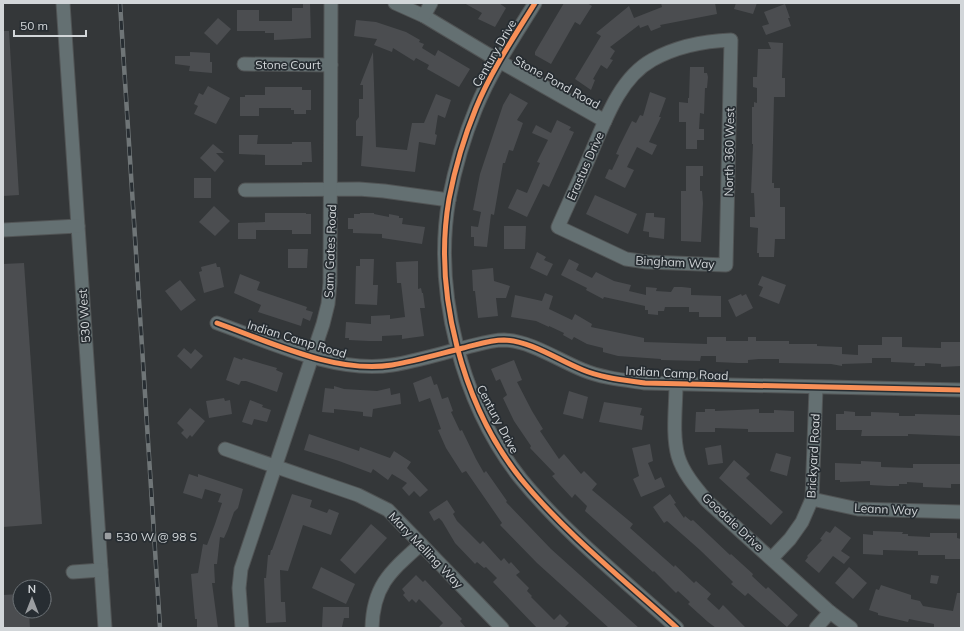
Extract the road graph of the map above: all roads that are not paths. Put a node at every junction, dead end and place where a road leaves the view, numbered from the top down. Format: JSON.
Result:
{"nodes":[{"id":1,"x":63,"y":3,"type":"edge"},
{"id":2,"x":331,"y":3,"type":"edge"},
{"id":3,"x":395,"y":3,"type":"edge"},
{"id":4,"x":431,"y":3,"type":"edge"},
{"id":5,"x":535,"y":3,"type":"edge"},
{"id":6,"x":424,"y":16,"type":"junction"},
{"id":7,"x":731,"y":40,"type":"joint"},
{"id":8,"x":499,"y":61,"type":"junction"},
{"id":9,"x":244,"y":64,"type":"dead end"},
{"id":10,"x":331,"y":65,"type":"junction"},
{"id":11,"x":605,"y":121,"type":"junction"},
{"id":12,"x":331,"y":189,"type":"junction"},
{"id":13,"x":245,"y":190,"type":"dead end"},
{"id":14,"x":449,"y":200,"type":"junction"},
{"id":15,"x":78,"y":226,"type":"junction"},
{"id":16,"x":558,"y":227,"type":"joint"},
{"id":17,"x":3,"y":230,"type":"edge"},
{"id":18,"x":726,"y":265,"type":"joint"},
{"id":19,"x":217,"y":323,"type":"dead end"},
{"id":20,"x":458,"y":349,"type":"junction"},
{"id":21,"x":312,"y":357,"type":"junction"},
{"id":22,"x":676,"y":384,"type":"junction"},
{"id":23,"x":816,"y":388,"type":"junction"},
{"id":24,"x":961,"y":390,"type":"edge"},
{"id":25,"x":225,"y":448,"type":"dead end"},
{"id":26,"x":276,"y":466,"type":"junction"},
{"id":27,"x":812,"y":500,"type":"junction"},
{"id":28,"x":961,"y":512,"type":"edge"},
{"id":29,"x":421,"y":544,"type":"junction"},
{"id":30,"x":772,"y":558,"type":"junction"},
{"id":31,"x":101,"y":570,"type":"junction"},
{"id":32,"x":73,"y":572,"type":"dead end"},
{"id":33,"x":830,"y":612,"type":"junction"},
{"id":34,"x":105,"y":628,"type":"edge"},
{"id":35,"x":242,"y":628,"type":"edge"},
{"id":36,"x":372,"y":628,"type":"edge"},
{"id":37,"x":502,"y":628,"type":"edge"},
{"id":38,"x":677,"y":628,"type":"edge"},
{"id":39,"x":816,"y":628,"type":"edge"},
{"id":40,"x":851,"y":628,"type":"edge"}],
"edges":[{"from":1,"to":15,"type":"street","name":"530 West"},
{"from":2,"to":10,"type":"street","name":"Sam Gates Road"},
{"from":3,"to":6,"type":"street","name":"Stone Pond Road"},
{"from":4,"to":6,"type":"street"},
{"from":5,"to":8,"type":"street","name":"Century Drive"},
{"from":6,"to":8,"type":"street","name":"Stone Pond Road"},
{"from":7,"to":11,"type":"street","name":"Erastus Drive"},
{"from":7,"to":18,"type":"street","name":"North 360 West"},
{"from":8,"to":11,"type":"street","name":"Stone Pond Road"},
{"from":8,"to":14,"type":"street","name":"Century Drive"},
{"from":9,"to":10,"type":"street","name":"Stone Court"},
{"from":10,"to":12,"type":"street","name":"Sam Gates Road"},
{"from":11,"to":16,"type":"street","name":"Erastus Drive"},
{"from":12,"to":13,"type":"street"},
{"from":12,"to":14,"type":"street"},
{"from":12,"to":21,"type":"street","name":"Sam Gates Road"},
{"from":14,"to":20,"type":"street","name":"Century Drive"},
{"from":15,"to":17,"type":"street"},
{"from":15,"to":31,"type":"street","name":"530 West"},
{"from":16,"to":18,"type":"street","name":"Bingham Way"},
{"from":19,"to":21,"type":"street","name":"Indian Camp Road"},
{"from":20,"to":21,"type":"street","name":"Indian Camp Road"},
{"from":20,"to":22,"type":"street","name":"Indian Camp Road"},
{"from":20,"to":38,"type":"street","name":"Century Drive"},
{"from":21,"to":26,"type":"street","name":"Sam Gates Road"},
{"from":22,"to":23,"type":"street","name":"Indian Camp Road"},
{"from":22,"to":30,"type":"street","name":"Goodale Drive"},
{"from":23,"to":24,"type":"street","name":"Indian Camp Road"},
{"from":23,"to":27,"type":"street","name":"Brickyard Road"},
{"from":25,"to":26,"type":"street","name":"Mary Melling Way"},
{"from":26,"to":29,"type":"street","name":"Mary Melling Way"},
{"from":26,"to":35,"type":"street","name":"Sam Gates Road"},
{"from":27,"to":28,"type":"street","name":"Leann Way"},
{"from":27,"to":30,"type":"street","name":"Brickyard Road"},
{"from":29,"to":36,"type":"street"},
{"from":29,"to":37,"type":"street","name":"Mary Melling Way"},
{"from":30,"to":33,"type":"street","name":"Goodale Drive"},
{"from":31,"to":32,"type":"street"},
{"from":31,"to":34,"type":"street","name":"530 West"},
{"from":33,"to":39,"type":"street"},
{"from":33,"to":40,"type":"street","name":"Goodale Drive"}]}
